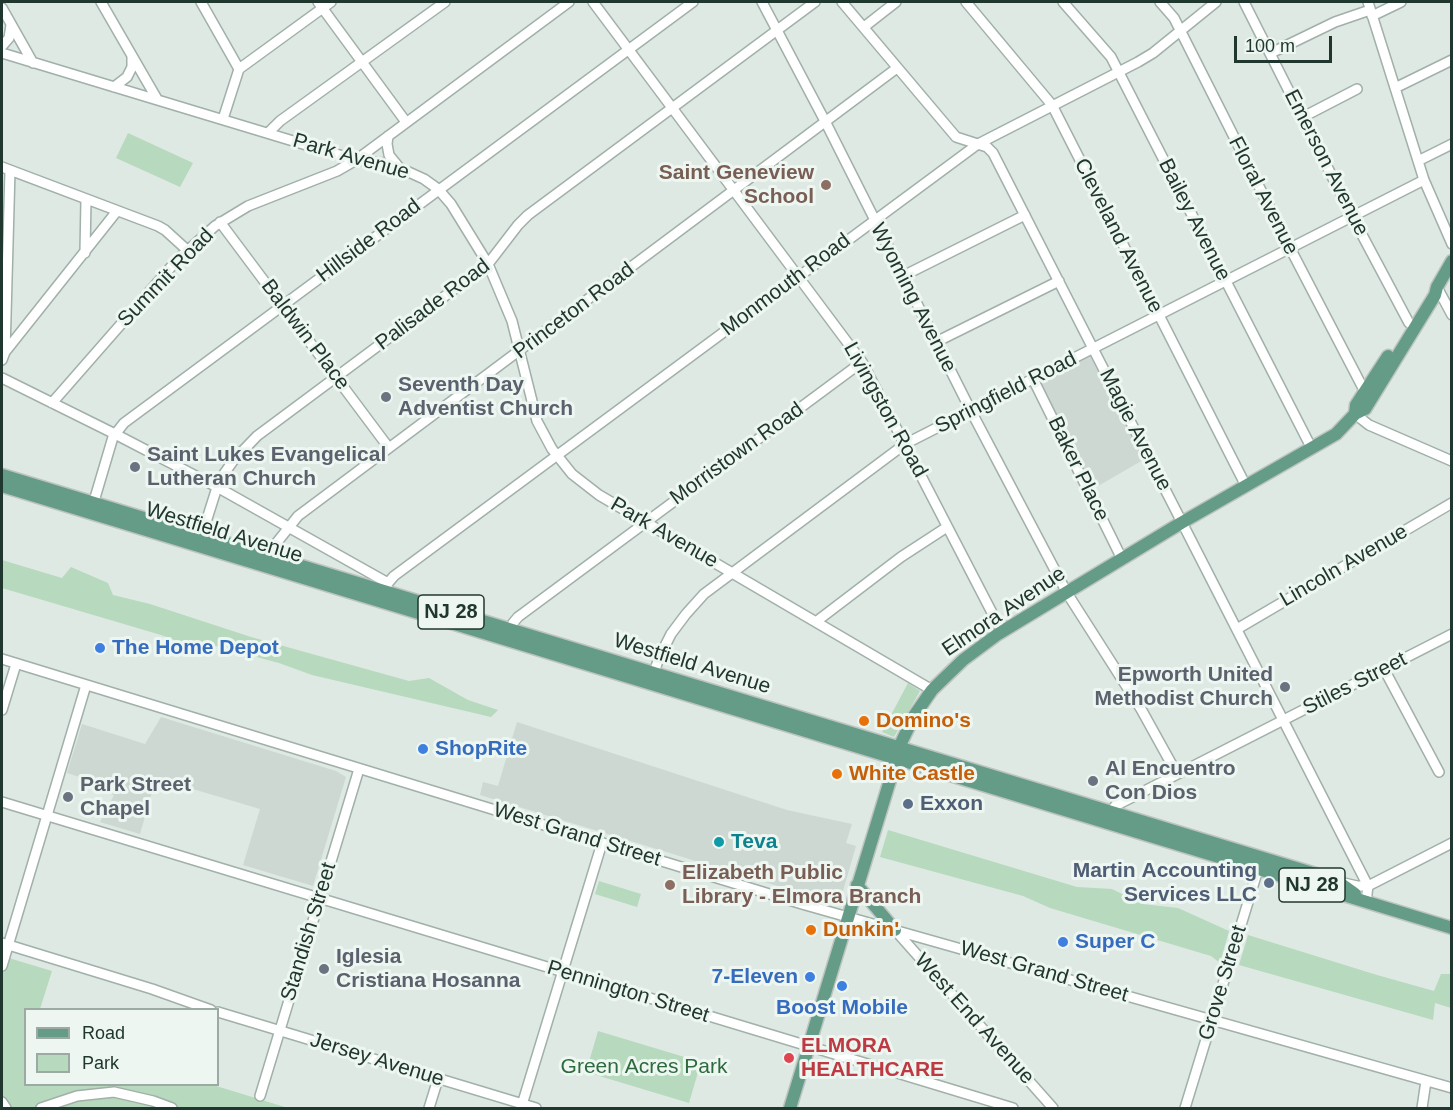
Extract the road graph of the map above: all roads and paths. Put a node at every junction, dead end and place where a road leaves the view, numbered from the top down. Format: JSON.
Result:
{"nodes":[{"id":1,"x":101,"y":2,"type":"edge"},
{"id":2,"x":201,"y":2,"type":"edge"},
{"id":3,"x":445,"y":2,"type":"edge"},
{"id":4,"x":568,"y":2,"type":"edge"},
{"id":5,"x":593,"y":2,"type":"edge"},
{"id":6,"x":693,"y":2,"type":"edge"},
{"id":7,"x":762,"y":2,"type":"edge"},
{"id":8,"x":815,"y":2,"type":"edge"},
{"id":9,"x":842,"y":2,"type":"edge"},
{"id":10,"x":896,"y":2,"type":"edge"},
{"id":11,"x":966,"y":2,"type":"edge"},
{"id":12,"x":1063,"y":2,"type":"edge"},
{"id":13,"x":1160,"y":2,"type":"edge"},
{"id":14,"x":1216,"y":2,"type":"edge"},
{"id":15,"x":1244,"y":2,"type":"edge"},
{"id":16,"x":1401,"y":2,"type":"edge"},
{"id":17,"x":324,"y":4,"type":"edge"},
{"id":18,"x":2,"y":8,"type":"edge"},
{"id":19,"x":1370,"y":9,"type":"edge"},
{"id":20,"x":11,"y":25,"type":"junction"},
{"id":21,"x":864,"y":27,"type":"junction"},
{"id":22,"x":776,"y":30,"type":"junction"},
{"id":23,"x":1180,"y":30,"type":"junction"},
{"id":24,"x":2,"y":46,"type":"edge"},
{"id":25,"x":629,"y":50,"type":"junction"},
{"id":26,"x":2,"y":53,"type":"edge"},
{"id":27,"x":1271,"y":53,"type":"junction"},
{"id":28,"x":132,"y":56,"type":"junction"},
{"id":29,"x":1452,"y":60,"type":"edge"},
{"id":30,"x":362,"y":62,"type":"junction"},
{"id":31,"x":33,"y":63,"type":"junction"},
{"id":32,"x":897,"y":68,"type":"junction"},
{"id":33,"x":239,"y":69,"type":"junction"},
{"id":34,"x":1118,"y":71,"type":"junction"},
{"id":35,"x":114,"y":87,"type":"junction"},
{"id":36,"x":1395,"y":88,"type":"junction"},
{"id":37,"x":1357,"y":89,"type":"dead end"},
{"id":38,"x":157,"y":99,"type":"junction"},
{"id":39,"x":1052,"y":105,"type":"junction"},
{"id":40,"x":673,"y":109,"type":"junction"},
{"id":41,"x":1303,"y":117,"type":"junction"},
{"id":42,"x":223,"y":119,"type":"junction"},
{"id":43,"x":406,"y":122,"type":"junction"},
{"id":44,"x":826,"y":123,"type":"junction"},
{"id":45,"x":268,"y":132,"type":"junction"},
{"id":46,"x":388,"y":136,"type":"junction"},
{"id":47,"x":978,"y":144,"type":"junction"},
{"id":48,"x":1452,"y":144,"type":"edge"},
{"id":49,"x":356,"y":160,"type":"junction"},
{"id":50,"x":1418,"y":161,"type":"junction"},
{"id":51,"x":400,"y":167,"type":"junction"},
{"id":52,"x":6,"y":169,"type":"edge"},
{"id":53,"x":1424,"y":180,"type":"junction"},
{"id":54,"x":438,"y":189,"type":"junction"},
{"id":55,"x":735,"y":190,"type":"junction"},
{"id":56,"x":86,"y":199,"type":"junction"},
{"id":57,"x":117,"y":211,"type":"junction"},
{"id":58,"x":1025,"y":215,"type":"junction"},
{"id":59,"x":1352,"y":216,"type":"junction"},
{"id":60,"x":874,"y":219,"type":"junction"},
{"id":61,"x":220,"y":222,"type":"junction"},
{"id":62,"x":1452,"y":244,"type":"edge"},
{"id":63,"x":1290,"y":248,"type":"junction"},
{"id":64,"x":188,"y":250,"type":"junction"},
{"id":65,"x":85,"y":254,"type":"junction"},
{"id":66,"x":1452,"y":261,"type":"edge"},
{"id":67,"x":488,"y":264,"type":"junction"},
{"id":68,"x":798,"y":276,"type":"junction"},
{"id":69,"x":903,"y":276,"type":"junction"},
{"id":70,"x":1059,"y":281,"type":"junction"},
{"id":71,"x":1225,"y":281,"type":"junction"},
{"id":72,"x":1437,"y":287,"type":"junction"},
{"id":73,"x":283,"y":304,"type":"junction"},
{"id":74,"x":1159,"y":315,"type":"junction"},
{"id":75,"x":1452,"y":315,"type":"edge"},
{"id":76,"x":1409,"y":323,"type":"junction"},
{"id":77,"x":936,"y":342,"type":"junction"},
{"id":78,"x":1093,"y":348,"type":"junction"},
{"id":79,"x":519,"y":351,"type":"junction"},
{"id":80,"x":3,"y":356,"type":"edge"},
{"id":81,"x":862,"y":362,"type":"junction"},
{"id":82,"x":336,"y":377,"type":"junction"},
{"id":83,"x":2,"y":378,"type":"edge"},
{"id":84,"x":1033,"y":379,"type":"junction"},
{"id":85,"x":1365,"y":392,"type":"junction"},
{"id":86,"x":52,"y":403,"type":"junction"},
{"id":87,"x":971,"y":411,"type":"junction"},
{"id":88,"x":1355,"y":414,"type":"junction"},
{"id":89,"x":115,"y":434,"type":"junction"},
{"id":90,"x":905,"y":444,"type":"junction"},
{"id":91,"x":389,"y":448,"type":"junction"},
{"id":92,"x":1312,"y":449,"type":"junction"},
{"id":93,"x":557,"y":456,"type":"junction"},
{"id":94,"x":1452,"y":461,"type":"edge"},
{"id":95,"x":2,"y":475,"type":"edge"},
{"id":96,"x":2,"y":486,"type":"edge"},
{"id":97,"x":1246,"y":486,"type":"junction"},
{"id":98,"x":217,"y":488,"type":"junction"},
{"id":99,"x":1452,"y":503,"type":"edge"},
{"id":100,"x":92,"y":508,"type":"junction"},
{"id":101,"x":646,"y":522,"type":"junction"},
{"id":102,"x":1181,"y":523,"type":"junction"},
{"id":103,"x":288,"y":526,"type":"junction"},
{"id":104,"x":947,"y":527,"type":"junction"},
{"id":105,"x":200,"y":541,"type":"junction"},
{"id":106,"x":1122,"y":559,"type":"junction"},
{"id":107,"x":269,"y":562,"type":"junction"},
{"id":108,"x":732,"y":573,"type":"junction"},
{"id":109,"x":385,"y":592,"type":"junction"},
{"id":110,"x":1067,"y":593,"type":"junction"},
{"id":111,"x":817,"y":621,"type":"junction"},
{"id":112,"x":1237,"y":629,"type":"junction"},
{"id":113,"x":1002,"y":632,"type":"junction"},
{"id":114,"x":1452,"y":634,"type":"edge"},
{"id":115,"x":510,"y":635,"type":"junction"},
{"id":116,"x":2,"y":659,"type":"edge"},
{"id":117,"x":16,"y":664,"type":"junction"},
{"id":118,"x":1384,"y":669,"type":"junction"},
{"id":119,"x":652,"y":678,"type":"junction"},
{"id":120,"x":86,"y":685,"type":"junction"},
{"id":121,"x":932,"y":690,"type":"junction"},
{"id":122,"x":2,"y":710,"type":"edge"},
{"id":123,"x":1283,"y":721,"type":"junction"},
{"id":124,"x":898,"y":753,"type":"junction"},
{"id":125,"x":359,"y":769,"type":"junction"},
{"id":126,"x":1439,"y":772,"type":"dead end"},
{"id":127,"x":1177,"y":774,"type":"junction"},
{"id":128,"x":2,"y":802,"type":"edge"},
{"id":129,"x":47,"y":816,"type":"junction"},
{"id":130,"x":1108,"y":817,"type":"junction"},
{"id":131,"x":602,"y":843,"type":"junction"},
{"id":132,"x":1452,"y":843,"type":"edge"},
{"id":133,"x":1260,"y":863,"type":"junction"},
{"id":134,"x":1319,"y":875,"type":"junction"},
{"id":135,"x":857,"y":885,"type":"junction"},
{"id":136,"x":1368,"y":886,"type":"junction"},
{"id":137,"x":320,"y":898,"type":"junction"},
{"id":138,"x":1366,"y":902,"type":"junction"},
{"id":139,"x":848,"y":917,"type":"junction"},
{"id":140,"x":1452,"y":928,"type":"edge"},
{"id":141,"x":895,"y":930,"type":"junction"},
{"id":142,"x":5,"y":944,"type":"edge"},
{"id":143,"x":2,"y":966,"type":"edge"},
{"id":144,"x":563,"y":972,"type":"junction"},
{"id":145,"x":205,"y":1008,"type":"edge"},
{"id":146,"x":219,"y":1012,"type":"edge"},
{"id":147,"x":1212,"y":1019,"type":"junction"},
{"id":148,"x":280,"y":1031,"type":"junction"},
{"id":149,"x":808,"y":1046,"type":"junction"},
{"id":150,"x":438,"y":1079,"type":"junction"},
{"id":151,"x":1426,"y":1081,"type":"junction"},
{"id":152,"x":1452,"y":1088,"type":"edge"},
{"id":153,"x":260,"y":1096,"type":"dead end"},
{"id":154,"x":2,"y":1102,"type":"edge"},
{"id":155,"x":522,"y":1106,"type":"edge"},
{"id":156,"x":6,"y":1108,"type":"edge"},
{"id":157,"x":41,"y":1108,"type":"edge"},
{"id":158,"x":172,"y":1108,"type":"edge"},
{"id":159,"x":429,"y":1108,"type":"edge"},
{"id":160,"x":536,"y":1108,"type":"edge"},
{"id":161,"x":790,"y":1108,"type":"edge"},
{"id":162,"x":1013,"y":1108,"type":"edge"},
{"id":163,"x":1053,"y":1108,"type":"edge"},
{"id":164,"x":1185,"y":1108,"type":"edge"},
{"id":165,"x":1422,"y":1108,"type":"edge"}],
"edges":[{"from":1,"to":28,"type":"street"},
{"from":2,"to":33,"type":"street"},
{"from":3,"to":30,"type":"street"},
{"from":4,"to":43,"type":"street","name":"Summit Road"},
{"from":5,"to":25,"type":"street","name":"Livingston Road"},
{"from":6,"to":25,"type":"street","name":"Hillside Road"},
{"from":7,"to":22,"type":"street","name":"Wyoming Avenue"},
{"from":8,"to":22,"type":"street","name":"Palisade Road"},
{"from":9,"to":21,"type":"street","name":"Magie Avenue"},
{"from":10,"to":21,"type":"street"},
{"from":11,"to":39,"type":"street","name":"Cleveland Avenue"},
{"from":12,"to":34,"type":"street","name":"Bailey Avenue"},
{"from":13,"to":23,"type":"street","name":"Floral Avenue"},
{"from":14,"to":23,"type":"street","name":"Monmouth Road"},
{"from":15,"to":27,"type":"street","name":"Emerson Avenue"},
{"from":16,"to":19,"type":"street"},
{"from":17,"to":30,"type":"street"},
{"from":17,"to":33,"type":"street"},
{"from":18,"to":20,"type":"street"},
{"from":19,"to":27,"type":"street"},
{"from":19,"to":36,"type":"street"},
{"from":20,"to":24,"type":"street"},
{"from":20,"to":31,"type":"street"},
{"from":21,"to":32,"type":"street","name":"Magie Avenue"},
{"from":22,"to":40,"type":"street","name":"Palisade Road"},
{"from":22,"to":44,"type":"street","name":"Wyoming Avenue"},
{"from":23,"to":34,"type":"street","name":"Monmouth Road"},
{"from":23,"to":63,"type":"street","name":"Floral Avenue"},
{"from":25,"to":40,"type":"street","name":"Livingston Road"},
{"from":25,"to":54,"type":"street","name":"Hillside Road"},
{"from":26,"to":31,"type":"street","name":"Park Avenue"},
{"from":27,"to":41,"type":"street","name":"Emerson Avenue"},
{"from":28,"to":35,"type":"street"},
{"from":28,"to":38,"type":"street"},
{"from":29,"to":36,"type":"street"},
{"from":30,"to":43,"type":"street"},
{"from":30,"to":45,"type":"street"},
{"from":31,"to":35,"type":"street","name":"Park Avenue"},
{"from":32,"to":44,"type":"street","name":"Princeton Road"},
{"from":32,"to":47,"type":"street","name":"Magie Avenue"},
{"from":33,"to":42,"type":"street"},
{"from":34,"to":39,"type":"street","name":"Monmouth Road"},
{"from":34,"to":71,"type":"street","name":"Bailey Avenue"},
{"from":35,"to":38,"type":"street","name":"Park Avenue"},
{"from":36,"to":50,"type":"street"},
{"from":37,"to":41,"type":"street"},
{"from":38,"to":42,"type":"street","name":"Park Avenue"},
{"from":39,"to":47,"type":"street","name":"Monmouth Road"},
{"from":39,"to":74,"type":"street","name":"Cleveland Avenue"},
{"from":40,"to":55,"type":"street","name":"Livingston Road"},
{"from":40,"to":67,"type":"street","name":"Palisade Road"},
{"from":41,"to":59,"type":"street","name":"Emerson Avenue"},
{"from":42,"to":45,"type":"street","name":"Park Avenue"},
{"from":43,"to":46,"type":"street","name":"Summit Road"},
{"from":44,"to":55,"type":"street","name":"Princeton Road"},
{"from":44,"to":60,"type":"street","name":"Wyoming Avenue"},
{"from":45,"to":49,"type":"street","name":"Park Avenue"},
{"from":46,"to":49,"type":"street","name":"Summit Road"},
{"from":46,"to":51,"type":"street"},
{"from":47,"to":58,"type":"street","name":"Magie Avenue"},
{"from":47,"to":60,"type":"street","name":"Monmouth Road"},
{"from":48,"to":50,"type":"street"},
{"from":49,"to":51,"type":"street","name":"Park Avenue"},
{"from":49,"to":61,"type":"street","name":"Summit Road"},
{"from":50,"to":53,"type":"street"},
{"from":51,"to":54,"type":"street","name":"Park Avenue"},
{"from":52,"to":56,"type":"street"},
{"from":52,"to":80,"type":"street"},
{"from":53,"to":59,"type":"street","name":"Springfield Road"},
{"from":53,"to":62,"type":"street"},
{"from":54,"to":67,"type":"street","name":"Park Avenue"},
{"from":54,"to":73,"type":"street","name":"Hillside Road"},
{"from":55,"to":68,"type":"street","name":"Livingston Road"},
{"from":55,"to":79,"type":"street","name":"Princeton Road"},
{"from":56,"to":57,"type":"street"},
{"from":56,"to":65,"type":"street"},
{"from":57,"to":64,"type":"street"},
{"from":57,"to":65,"type":"street"},
{"from":58,"to":69,"type":"street"},
{"from":58,"to":70,"type":"street","name":"Magie Avenue"},
{"from":59,"to":63,"type":"street","name":"Springfield Road"},
{"from":59,"to":76,"type":"street","name":"Emerson Avenue"},
{"from":60,"to":68,"type":"street","name":"Monmouth Road"},
{"from":60,"to":69,"type":"street","name":"Wyoming Avenue"},
{"from":61,"to":64,"type":"street","name":"Summit Road"},
{"from":61,"to":73,"type":"street","name":"Baldwin Place"},
{"from":63,"to":71,"type":"street","name":"Springfield Road"},
{"from":63,"to":85,"type":"street","name":"Floral Avenue"},
{"from":64,"to":86,"type":"street","name":"Summit Road"},
{"from":65,"to":80,"type":"street"},
{"from":66,"to":72,"type":"main road"},
{"from":67,"to":79,"type":"street","name":"Park Avenue"},
{"from":67,"to":82,"type":"street","name":"Palisade Road"},
{"from":68,"to":81,"type":"street","name":"Livingston Road"},
{"from":68,"to":93,"type":"street","name":"Monmouth Road"},
{"from":69,"to":77,"type":"street","name":"Wyoming Avenue"},
{"from":70,"to":77,"type":"street"},
{"from":70,"to":78,"type":"street","name":"Magie Avenue"},
{"from":71,"to":74,"type":"street","name":"Springfield Road"},
{"from":71,"to":92,"type":"street","name":"Bailey Avenue"},
{"from":72,"to":75,"type":"street"},
{"from":72,"to":76,"type":"main road"},
{"from":72,"to":88,"type":"main road","name":"Elmora Avenue"},
{"from":73,"to":82,"type":"street","name":"Baldwin Place"},
{"from":73,"to":89,"type":"street","name":"Hillside Road"},
{"from":74,"to":78,"type":"street","name":"Springfield Road"},
{"from":74,"to":97,"type":"street","name":"Cleveland Avenue"},
{"from":76,"to":85,"type":"main road"},
{"from":77,"to":87,"type":"street","name":"Wyoming Avenue"},
{"from":78,"to":84,"type":"street","name":"Springfield Road"},
{"from":78,"to":102,"type":"street","name":"Magie Avenue"},
{"from":79,"to":91,"type":"street","name":"Princeton Road"},
{"from":79,"to":93,"type":"street","name":"Park Avenue"},
{"from":81,"to":90,"type":"street","name":"Livingston Road"},
{"from":81,"to":101,"type":"street","name":"Morristown Road"},
{"from":82,"to":91,"type":"street","name":"Baldwin Place"},
{"from":82,"to":98,"type":"street","name":"Palisade Road"},
{"from":83,"to":86,"type":"street"},
{"from":84,"to":87,"type":"street","name":"Springfield Road"},
{"from":84,"to":106,"type":"street","name":"Baker Place"},
{"from":85,"to":88,"type":"main road"},
{"from":86,"to":89,"type":"street"},
{"from":87,"to":90,"type":"street","name":"Springfield Road"},
{"from":87,"to":110,"type":"street","name":"Wyoming Avenue"},
{"from":88,"to":92,"type":"main road","name":"Elmora Avenue"},
{"from":88,"to":94,"type":"street"},
{"from":89,"to":98,"type":"street"},
{"from":89,"to":100,"type":"street","name":"Hillside Road"},
{"from":90,"to":104,"type":"street","name":"Livingston Road"},
{"from":90,"to":108,"type":"street","name":"Springfield Road"},
{"from":91,"to":103,"type":"street","name":"Princeton Road"},
{"from":92,"to":97,"type":"main road","name":"Elmora Avenue"},
{"from":93,"to":101,"type":"street","name":"Park Avenue"},
{"from":93,"to":109,"type":"street","name":"Monmouth Road"},
{"from":95,"to":100,"type":"main road","name":"Westfield Avenue","number":"NJ 28"},
{"from":96,"to":100,"type":"main road","name":"Westfield Avenue","number":"NJ 28"},
{"from":97,"to":102,"type":"main road","name":"Elmora Avenue"},
{"from":98,"to":103,"type":"street"},
{"from":98,"to":105,"type":"street","name":"Palisade Road"},
{"from":99,"to":112,"type":"street","name":"Lincoln Avenue"},
{"from":100,"to":105,"type":"main road","name":"Westfield Avenue","number":"NJ 28"},
{"from":101,"to":108,"type":"street","name":"Park Avenue"},
{"from":101,"to":115,"type":"street","name":"Morristown Road"},
{"from":102,"to":106,"type":"main road","name":"Elmora Avenue"},
{"from":102,"to":112,"type":"street","name":"Magie Avenue"},
{"from":103,"to":107,"type":"street","name":"Princeton Road"},
{"from":103,"to":109,"type":"street"},
{"from":104,"to":111,"type":"street"},
{"from":104,"to":113,"type":"street","name":"Livingston Road"},
{"from":105,"to":107,"type":"main road","name":"Westfield Avenue","number":"NJ 28"},
{"from":106,"to":110,"type":"main road","name":"Elmora Avenue"},
{"from":107,"to":109,"type":"main road","name":"Westfield Avenue","number":"NJ 28"},
{"from":108,"to":111,"type":"street","name":"Park Avenue"},
{"from":108,"to":119,"type":"street","name":"Springfield Road"},
{"from":109,"to":115,"type":"main road","name":"Westfield Avenue","number":"NJ 28"},
{"from":110,"to":113,"type":"main road","name":"Elmora Avenue"},
{"from":110,"to":127,"type":"street","name":"Wyoming Avenue"},
{"from":111,"to":121,"type":"street","name":"Park Avenue"},
{"from":112,"to":123,"type":"street","name":"Magie Avenue"},
{"from":113,"to":121,"type":"main road","name":"Elmora Avenue"},
{"from":114,"to":118,"type":"street","name":"Stiles Street"},
{"from":115,"to":119,"type":"main road","name":"Westfield Avenue","number":"NJ 28"},
{"from":116,"to":117,"type":"street","name":"West Grand Street"},
{"from":117,"to":120,"type":"street","name":"West Grand Street"},
{"from":117,"to":122,"type":"street"},
{"from":118,"to":123,"type":"street","name":"Stiles Street"},
{"from":118,"to":126,"type":"street"},
{"from":119,"to":124,"type":"main road","name":"Westfield Avenue","number":"NJ 28"},
{"from":120,"to":125,"type":"street","name":"West Grand Street"},
{"from":120,"to":129,"type":"street"},
{"from":121,"to":124,"type":"main road","name":"Elmora Avenue"},
{"from":123,"to":127,"type":"street","name":"Stiles Street"},
{"from":123,"to":136,"type":"street","name":"Magie Avenue"},
{"from":124,"to":130,"type":"main road","name":"Westfield Avenue","number":"NJ 28"},
{"from":124,"to":135,"type":"main road","name":"Elmora Avenue"},
{"from":125,"to":131,"type":"street","name":"West Grand Street"},
{"from":125,"to":137,"type":"street","name":"Standish Street"},
{"from":127,"to":130,"type":"street","name":"Stiles Street"},
{"from":128,"to":129,"type":"street","name":"Pennington Street"},
{"from":129,"to":137,"type":"street","name":"Pennington Street"},
{"from":129,"to":142,"type":"street"},
{"from":130,"to":133,"type":"main road","name":"Westfield Avenue","number":"NJ 28"},
{"from":131,"to":139,"type":"street","name":"West Grand Street"},
{"from":131,"to":144,"type":"street"},
{"from":132,"to":136,"type":"street"},
{"from":133,"to":134,"type":"main road","name":"Westfield Avenue","number":"NJ 28"},
{"from":133,"to":138,"type":"main road","name":"Westfield Avenue","number":"NJ 28"},
{"from":133,"to":147,"type":"street","name":"Grove Street"},
{"from":134,"to":136,"type":"street"},
{"from":134,"to":138,"type":"main road","name":"Westfield Avenue","number":"NJ 28"},
{"from":135,"to":139,"type":"main road","name":"Elmora Avenue"},
{"from":135,"to":141,"type":"main road"},
{"from":136,"to":138,"type":"street"},
{"from":137,"to":144,"type":"street","name":"Pennington Street"},
{"from":137,"to":148,"type":"street","name":"Standish Street"},
{"from":138,"to":140,"type":"main road","name":"Westfield Avenue","number":"NJ 28"},
{"from":139,"to":141,"type":"street","name":"West Grand Street"},
{"from":139,"to":149,"type":"main road","name":"Elmora Avenue"},
{"from":141,"to":147,"type":"street","name":"West Grand Street"},
{"from":141,"to":163,"type":"street","name":"West End Avenue"},
{"from":142,"to":143,"type":"street"},
{"from":142,"to":145,"type":"street"},
{"from":144,"to":149,"type":"street","name":"Pennington Street"},
{"from":144,"to":155,"type":"street"},
{"from":146,"to":148,"type":"street","name":"Jersey Avenue"},
{"from":147,"to":151,"type":"street","name":"West Grand Street"},
{"from":147,"to":164,"type":"street","name":"Grove Street"},
{"from":148,"to":150,"type":"street","name":"Jersey Avenue"},
{"from":148,"to":153,"type":"street","name":"Standish Street"},
{"from":149,"to":161,"type":"main road","name":"Elmora Avenue"},
{"from":149,"to":162,"type":"street","name":"Pennington Street"},
{"from":150,"to":155,"type":"street","name":"Jersey Avenue"},
{"from":150,"to":159,"type":"street"},
{"from":151,"to":152,"type":"street","name":"West Grand Street"},
{"from":151,"to":165,"type":"street"},
{"from":154,"to":156,"type":"street"},
{"from":155,"to":160,"type":"street","name":"Jersey Avenue"},
{"from":157,"to":158,"type":"street"}]}
